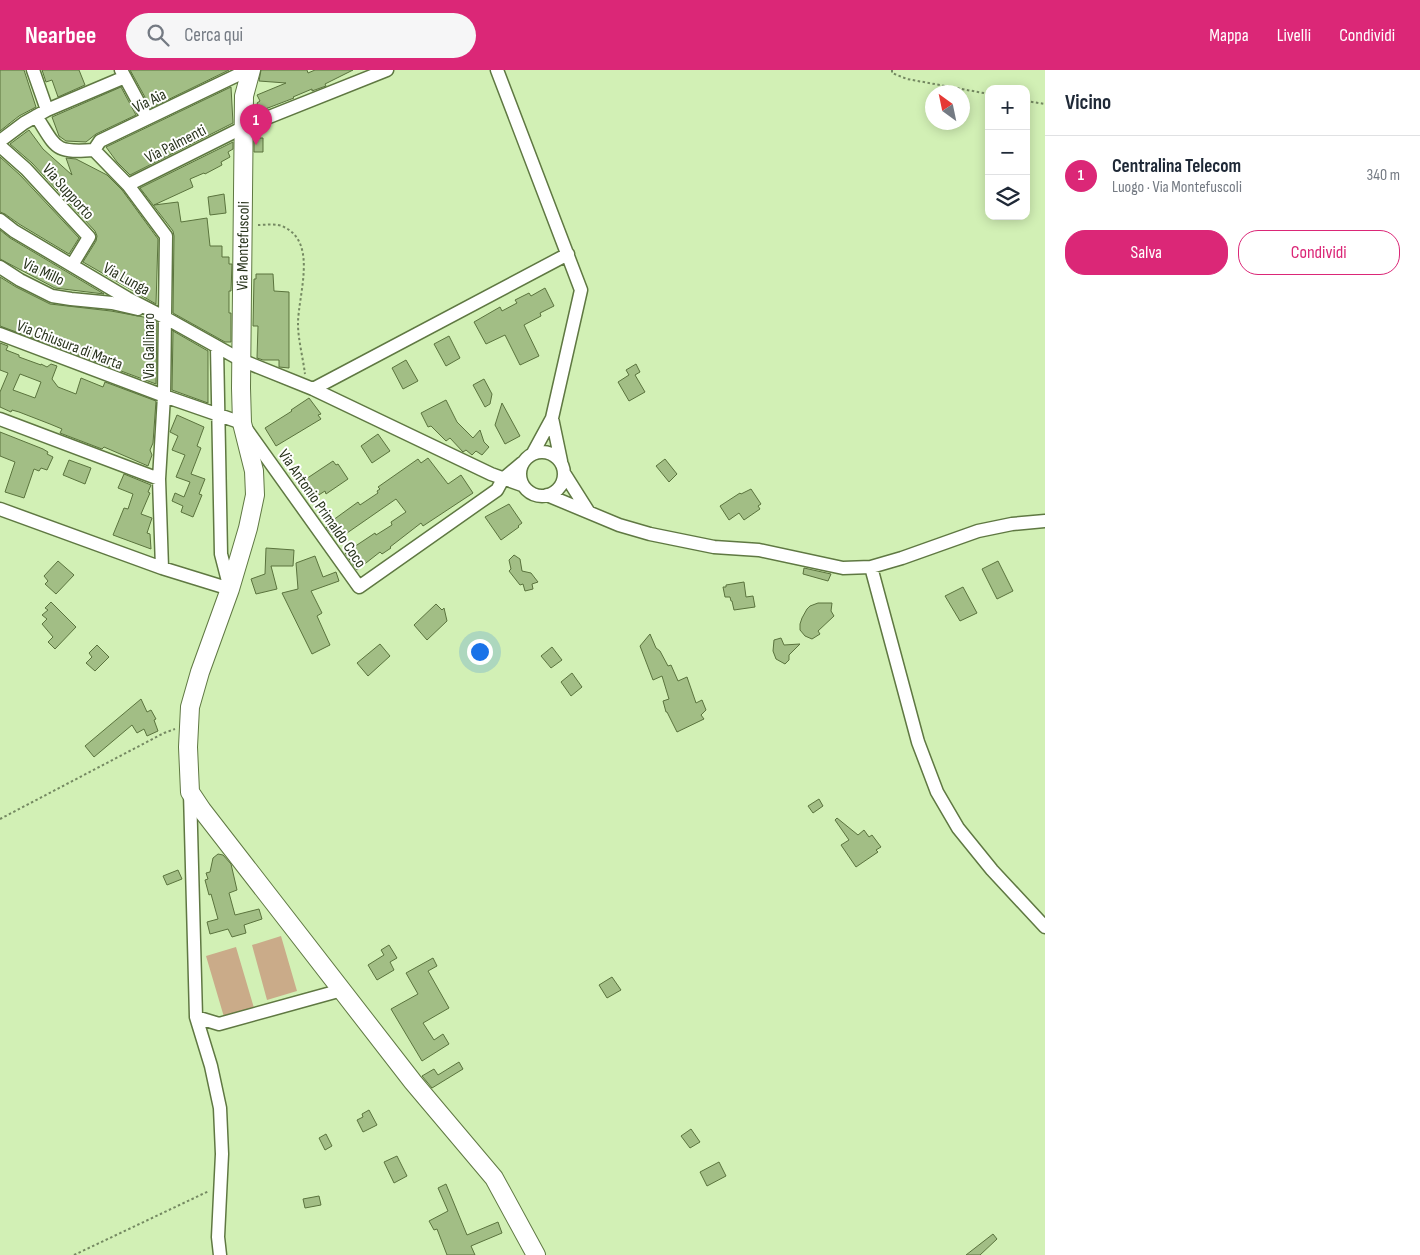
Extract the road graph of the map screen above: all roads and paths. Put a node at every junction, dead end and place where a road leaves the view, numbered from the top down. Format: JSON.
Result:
{"nodes":[{"id":1,"x":34,"y":70,"type":"edge"},
{"id":2,"x":249,"y":70,"type":"edge"},
{"id":3,"x":387,"y":70,"type":"edge"},
{"id":4,"x":497,"y":70,"type":"edge"},
{"id":5,"x":892,"y":70,"type":"edge"},
{"id":6,"x":123,"y":74,"type":"edge"},
{"id":7,"x":985,"y":93,"type":"edge"},
{"id":8,"x":1030,"y":102,"type":"edge"},
{"id":9,"x":1045,"y":104,"type":"edge"},
{"id":10,"x":42,"y":113,"type":"junction"},
{"id":11,"x":147,"y":118,"type":"junction"},
{"id":12,"x":240,"y":128,"type":"junction"},
{"id":13,"x":0,"y":141,"type":"edge"},
{"id":14,"x":0,"y":146,"type":"edge"},
{"id":15,"x":94,"y":150,"type":"junction"},
{"id":16,"x":128,"y":185,"type":"junction"},
{"id":17,"x":0,"y":220,"type":"edge"},
{"id":18,"x":242,"y":225,"type":"junction"},
{"id":19,"x":568,"y":254,"type":"junction"},
{"id":20,"x":0,"y":266,"type":"edge"},
{"id":21,"x":72,"y":266,"type":"junction"},
{"id":22,"x":164,"y":317,"type":"junction"},
{"id":23,"x":0,"y":334,"type":"edge"},
{"id":24,"x":217,"y":347,"type":"junction"},
{"id":25,"x":241,"y":360,"type":"junction"},
{"id":26,"x":313,"y":389,"type":"junction"},
{"id":27,"x":164,"y":396,"type":"junction"},
{"id":28,"x":218,"y":414,"type":"junction"},
{"id":29,"x":552,"y":418,"type":"junction"},
{"id":30,"x":0,"y":419,"type":"edge"},
{"id":31,"x":242,"y":423,"type":"junction"},
{"id":32,"x":533,"y":453,"type":"junction"},
{"id":33,"x":522,"y":463,"type":"junction"},
{"id":34,"x":563,"y":467,"type":"junction"},
{"id":35,"x":159,"y":479,"type":"junction"},
{"id":36,"x":503,"y":479,"type":"junction"},
{"id":37,"x":522,"y":485,"type":"junction"},
{"id":38,"x":547,"y":496,"type":"junction"},
{"id":39,"x":0,"y":509,"type":"edge"},
{"id":40,"x":588,"y":511,"type":"junction"},
{"id":41,"x":1045,"y":521,"type":"edge"},
{"id":42,"x":871,"y":566,"type":"junction"},
{"id":43,"x":162,"y":568,"type":"junction"},
{"id":44,"x":230,"y":589,"type":"junction"},
{"id":45,"x":189,"y":724,"type":"junction"},
{"id":46,"x":190,"y":792,"type":"junction"},
{"id":47,"x":0,"y":819,"type":"edge"},
{"id":48,"x":1045,"y":927,"type":"edge"},
{"id":49,"x":342,"y":990,"type":"junction"},
{"id":50,"x":196,"y":1017,"type":"junction"},
{"id":51,"x":220,"y":1186,"type":"junction"},
{"id":52,"x":74,"y":1255,"type":"edge"},
{"id":53,"x":220,"y":1255,"type":"edge"},
{"id":54,"x":536,"y":1255,"type":"edge"}],
"edges":[{"from":1,"to":10,"type":"street"},
{"from":2,"to":11,"type":"street","name":"Via Aia"},
{"from":2,"to":12,"type":"main road","name":"Via Montefuscoli"},
{"from":3,"to":12,"type":"street","name":"Via Palmenti"},
{"from":4,"to":19,"type":"street"},
{"from":5,"to":7,"type":"path"},
{"from":6,"to":10,"type":"street"},
{"from":6,"to":11,"type":"street"},
{"from":8,"to":9,"type":"path"},
{"from":10,"to":13,"type":"street"},
{"from":10,"to":15,"type":"street"},
{"from":11,"to":15,"type":"street","name":"Via Aia"},
{"from":12,"to":16,"type":"street","name":"Via Palmenti"},
{"from":12,"to":18,"type":"main road","name":"Via Montefuscoli"},
{"from":14,"to":21,"type":"street","name":"Via Supporto"},
{"from":15,"to":16,"type":"street","name":"Via Gallinaro"},
{"from":16,"to":22,"type":"street","name":"Via Gallinaro"},
{"from":17,"to":21,"type":"street","name":"Via Lunga"},
{"from":18,"to":25,"type":"main road","name":"Via Montefuscoli"},
{"from":18,"to":26,"type":"path"},
{"from":19,"to":26,"type":"street"},
{"from":19,"to":29,"type":"street"},
{"from":20,"to":22,"type":"street","name":"Via Millo"},
{"from":21,"to":22,"type":"street","name":"Via Lunga"},
{"from":22,"to":24,"type":"street","name":"Via Lunga"},
{"from":22,"to":27,"type":"street","name":"Via Gallinaro"},
{"from":23,"to":27,"type":"street","name":"Via Chiusura di Marta"},
{"from":24,"to":25,"type":"street","name":"Via Lunga"},
{"from":24,"to":28,"type":"street"},
{"from":25,"to":26,"type":"street","name":"Via Lunga"},
{"from":25,"to":31,"type":"main road","name":"Via Montefuscoli"},
{"from":26,"to":36,"type":"street","name":"Via Lunga"},
{"from":27,"to":28,"type":"street","name":"Via Chiusura di Marta"},
{"from":27,"to":35,"type":"street","name":"Via Gallinaro"},
{"from":28,"to":31,"type":"street","name":"Via Chiusura di Marta"},
{"from":28,"to":44,"type":"street"},
{"from":29,"to":32,"type":"street"},
{"from":29,"to":34,"type":"street"},
{"from":30,"to":35,"type":"street"},
{"from":31,"to":36,"type":"street","name":"Via Antonio Primaldo Coco"},
{"from":31,"to":44,"type":"main road","name":"Via Montefuscoli"},
{"from":32,"to":33,"type":"street"},
{"from":32,"to":34,"type":"street"},
{"from":33,"to":36,"type":"street"},
{"from":33,"to":37,"type":"street"},
{"from":34,"to":38,"type":"street"},
{"from":34,"to":40,"type":"street"},
{"from":35,"to":43,"type":"street","name":"Via Gallinaro"},
{"from":36,"to":37,"type":"street","name":"Via Lunga"},
{"from":37,"to":38,"type":"street"},
{"from":38,"to":40,"type":"street"},
{"from":39,"to":43,"type":"street"},
{"from":40,"to":42,"type":"street"},
{"from":41,"to":42,"type":"street"},
{"from":42,"to":48,"type":"street"},
{"from":43,"to":44,"type":"street"},
{"from":44,"to":45,"type":"main road","name":"Via Montefuscoli"},
{"from":45,"to":46,"type":"main road","name":"Via Montefuscoli"},
{"from":45,"to":47,"type":"path"},
{"from":46,"to":49,"type":"main road"},
{"from":46,"to":50,"type":"street"},
{"from":49,"to":50,"type":"street"},
{"from":49,"to":54,"type":"main road"},
{"from":50,"to":51,"type":"street"},
{"from":51,"to":52,"type":"path"},
{"from":51,"to":53,"type":"street"}]}
